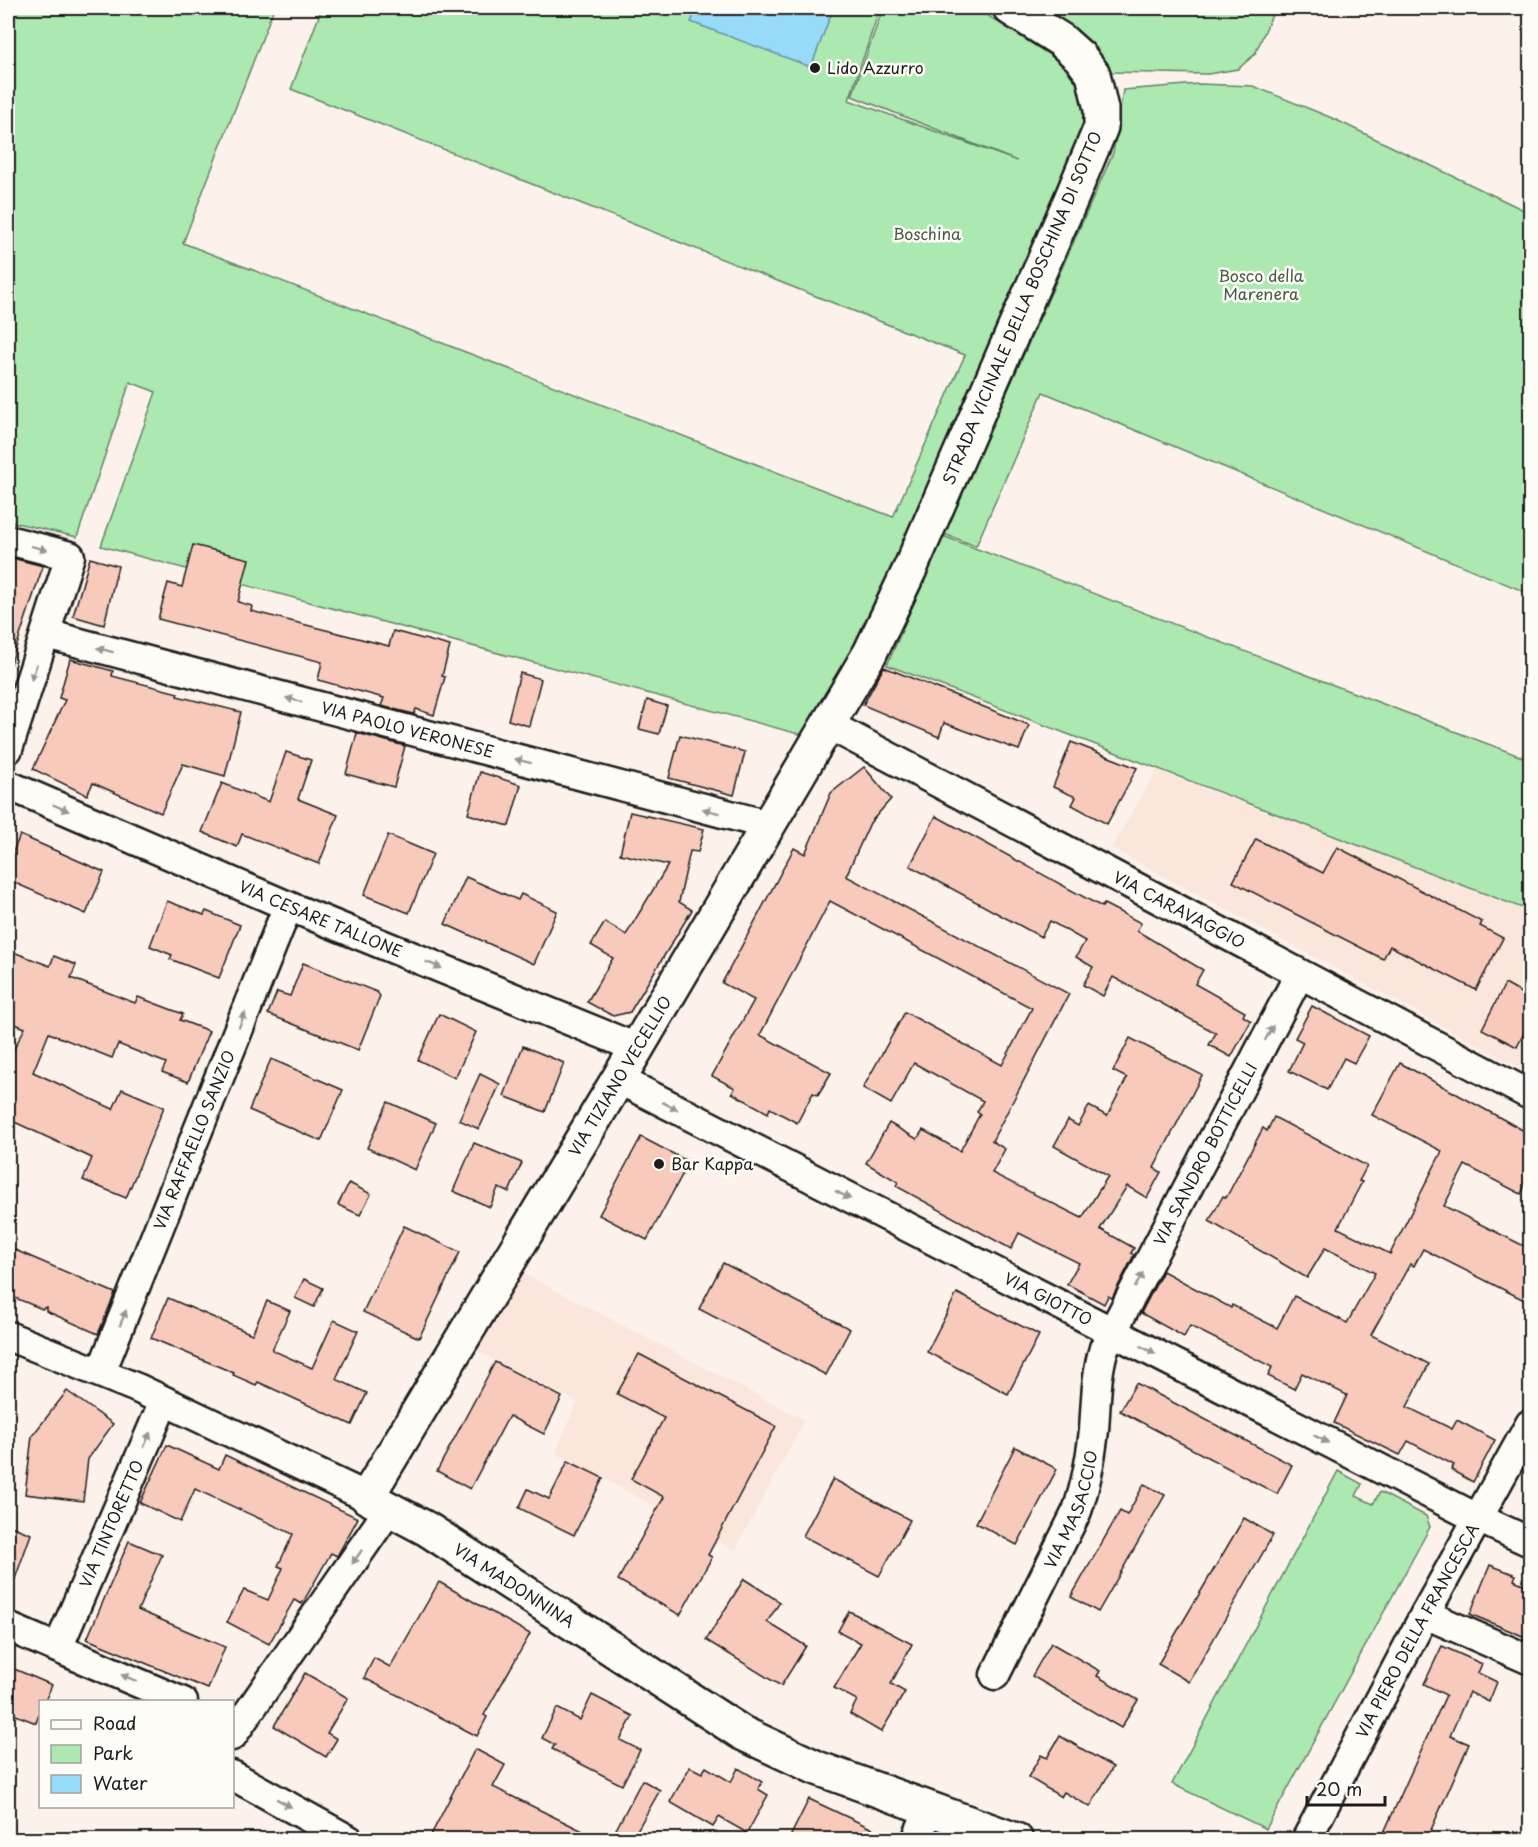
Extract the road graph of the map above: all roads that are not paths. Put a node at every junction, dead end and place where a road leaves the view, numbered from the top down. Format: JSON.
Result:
{"nodes":[{"id":1,"x":1010,"y":8,"type":"edge"},
{"id":2,"x":8,"y":540,"type":"edge"},
{"id":3,"x":46,"y":634,"type":"junction"},
{"id":4,"x":870,"y":653,"type":"joint"},
{"id":5,"x":829,"y":725,"type":"junction"},
{"id":6,"x":8,"y":749,"type":"edge"},
{"id":7,"x":8,"y":785,"type":"edge"},
{"id":8,"x":768,"y":825,"type":"junction"},
{"id":9,"x":288,"y":906,"type":"junction"},
{"id":10,"x":1299,"y":975,"type":"junction"},
{"id":11,"x":637,"y":1048,"type":"junction"},
{"id":12,"x":618,"y":1079,"type":"junction"},
{"id":13,"x":1530,"y":1095,"type":"edge"},
{"id":14,"x":1112,"y":1332,"type":"junction"},
{"id":15,"x":8,"y":1336,"type":"edge"},
{"id":16,"x":100,"y":1372,"type":"junction"},
{"id":17,"x":164,"y":1401,"type":"junction"},
{"id":18,"x":1530,"y":1424,"type":"edge"},
{"id":19,"x":378,"y":1503,"type":"junction"},
{"id":20,"x":1478,"y":1518,"type":"junction"},
{"id":21,"x":1530,"y":1542,"type":"edge"},
{"id":22,"x":1425,"y":1614,"type":"junction"},
{"id":23,"x":8,"y":1627,"type":"edge"},
{"id":24,"x":58,"y":1648,"type":"junction"},
{"id":25,"x":1530,"y":1660,"type":"edge"},
{"id":26,"x":995,"y":1675,"type":"dead end"},
{"id":27,"x":181,"y":1700,"type":"edge"},
{"id":28,"x":234,"y":1728,"type":"edge"},
{"id":29,"x":234,"y":1776,"type":"edge"},
{"id":30,"x":929,"y":1809,"type":"junction"},
{"id":31,"x":349,"y":1839,"type":"edge"},
{"id":32,"x":916,"y":1839,"type":"edge"},
{"id":33,"x":1016,"y":1839,"type":"edge"},
{"id":34,"x":1306,"y":1839,"type":"edge"}],
"edges":[{"from":1,"to":4,"type":"street","name":"STRADA VICINALE DELLA BOSCHINA DI SOTTO"},
{"from":2,"to":3,"type":"street","one_way":true},
{"from":3,"to":6,"type":"street","one_way":true},
{"from":8,"to":3,"type":"street","name":"VIA PAOLO VERONESE","one_way":true},
{"from":4,"to":5,"type":"street","name":"VIA TIZIANO VECELLIO"},
{"from":5,"to":8,"type":"street","name":"VIA TIZIANO VECELLIO"},
{"from":5,"to":10,"type":"street","name":"VIA CARAVAGGIO"},
{"from":7,"to":9,"type":"street","name":"VIA CESARE TALLONE","one_way":true},
{"from":8,"to":11,"type":"street","name":"VIA TIZIANO VECELLIO"},
{"from":9,"to":11,"type":"street","name":"VIA CESARE TALLONE","one_way":true},
{"from":16,"to":9,"type":"street","name":"VIA RAFFAELLO SANZIO","one_way":true},
{"from":10,"to":13,"type":"street","name":"VIA CARAVAGGIO"},
{"from":14,"to":10,"type":"street","name":"VIA SANDRO BOTTICELLI","one_way":true},
{"from":11,"to":12,"type":"street","name":"VIA TIZIANO VECELLIO"},
{"from":12,"to":14,"type":"street","name":"VIA GIOTTO","one_way":true},
{"from":12,"to":19,"type":"street","name":"VIA TIZIANO VECELLIO"},
{"from":14,"to":20,"type":"street","name":"VIA GIOTTO","one_way":true},
{"from":14,"to":26,"type":"street","name":"VIA MASACCIO"},
{"from":15,"to":16,"type":"street","name":"VIA MADONNINA"},
{"from":16,"to":17,"type":"street","name":"VIA MADONNINA"},
{"from":17,"to":19,"type":"street","name":"VIA MADONNINA"},
{"from":24,"to":17,"type":"street","name":"VIA TINTORETTO","one_way":true},
{"from":18,"to":20,"type":"street","name":"VIA PIERO DELLA FRANCESCA"},
{"from":19,"to":28,"type":"street","one_way":true},
{"from":19,"to":30,"type":"street","name":"VIA MADONNINA"},
{"from":20,"to":21,"type":"street","name":"VIA GIOTTO"},
{"from":20,"to":22,"type":"street","name":"VIA PIERO DELLA FRANCESCA"},
{"from":22,"to":25,"type":"street"},
{"from":22,"to":34,"type":"street","name":"VIA PIERO DELLA FRANCESCA"},
{"from":23,"to":24,"type":"street"},
{"from":27,"to":24,"type":"street","one_way":true},
{"from":29,"to":31,"type":"street","one_way":true},
{"from":30,"to":32,"type":"street"},
{"from":30,"to":33,"type":"street","name":"VIA MADONNINA"}]}
